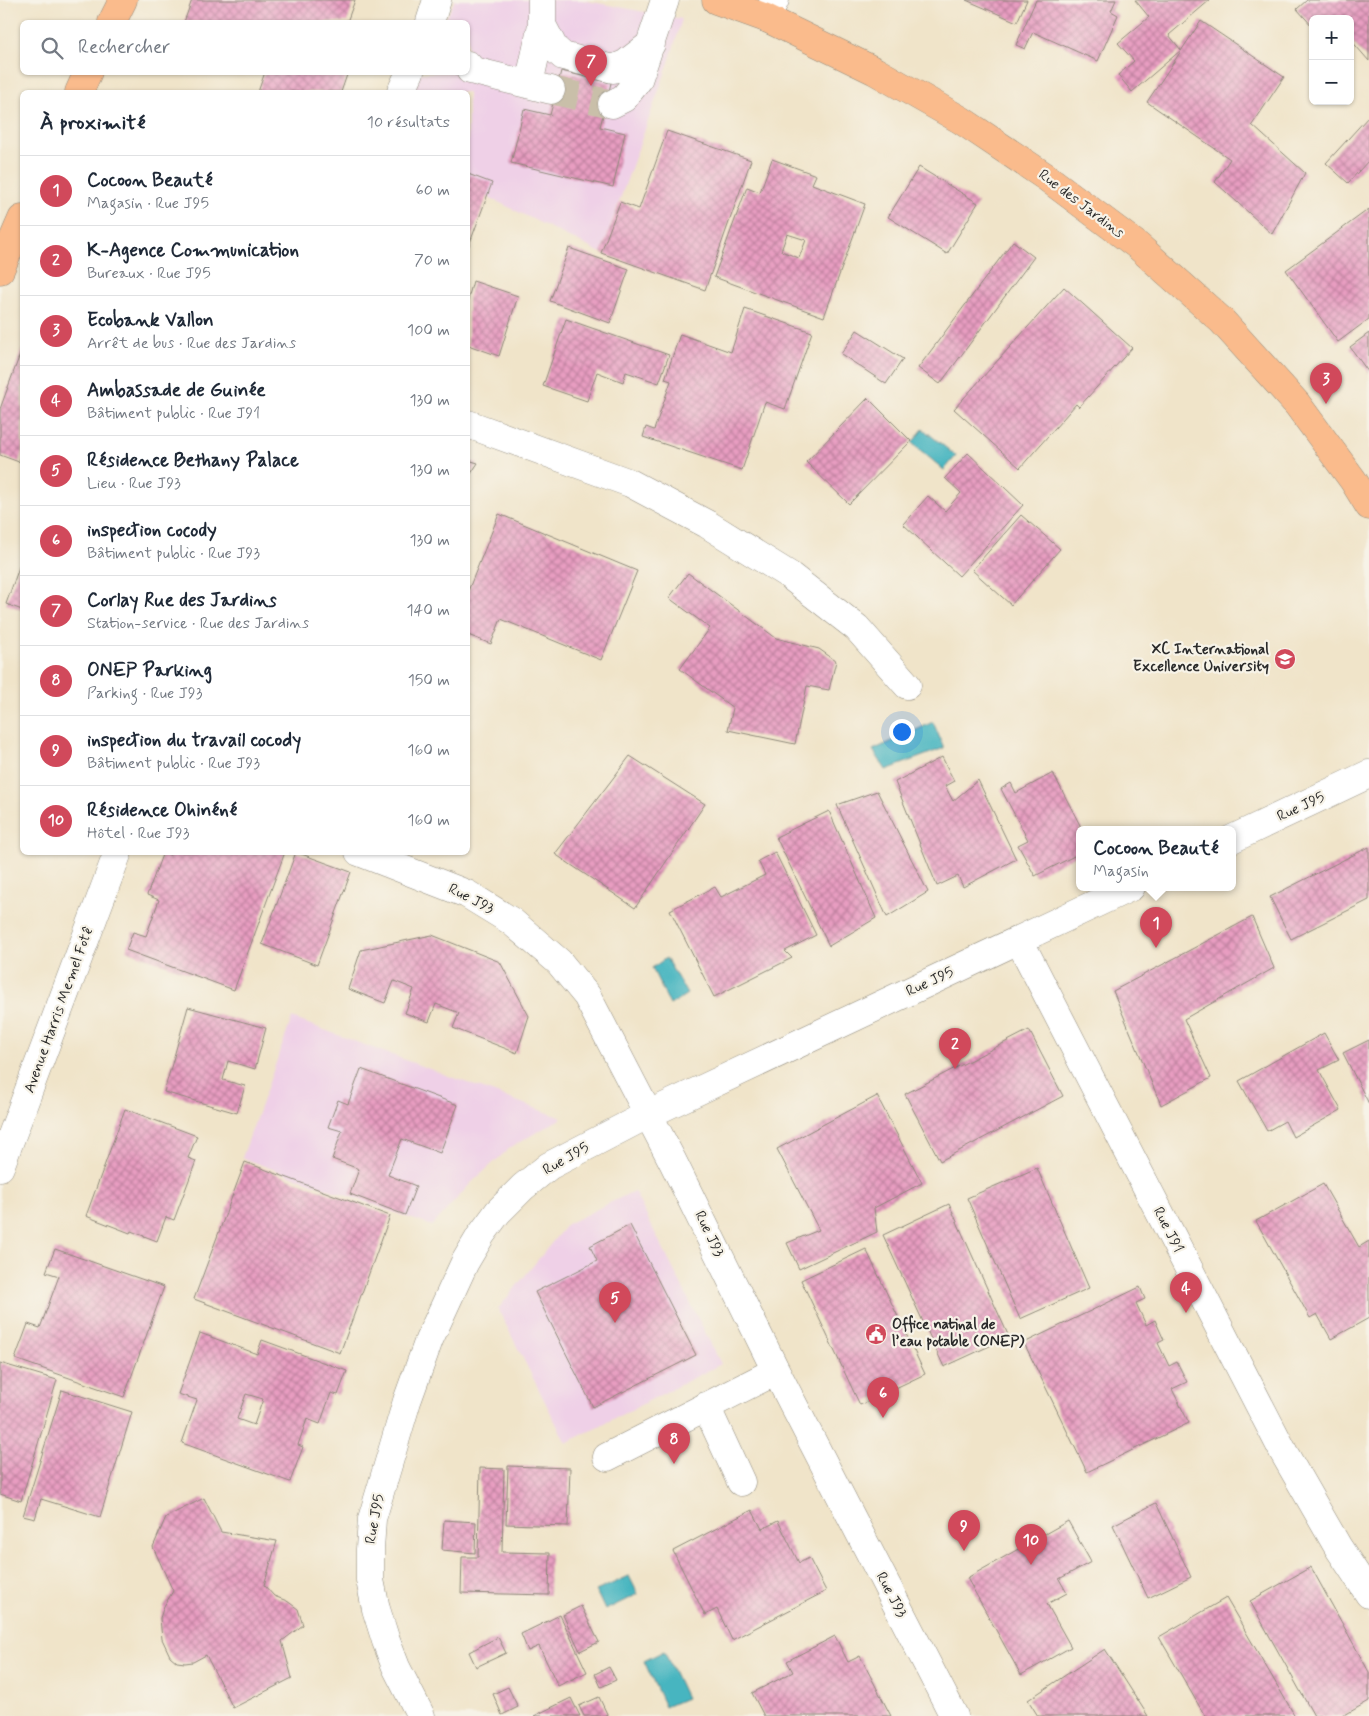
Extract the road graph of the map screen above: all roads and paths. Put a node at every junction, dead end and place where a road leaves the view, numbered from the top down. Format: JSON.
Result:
{"nodes":[{"id":1,"x":123,"y":0,"type":"edge"},
{"id":2,"x":436,"y":0,"type":"edge"},
{"id":3,"x":665,"y":0,"type":"edge"},
{"id":4,"x":716,"y":0,"type":"edge"},
{"id":5,"x":770,"y":9,"type":"edge"},
{"id":6,"x":542,"y":12,"type":"edge"},
{"id":7,"x":113,"y":20,"type":"edge"},
{"id":8,"x":431,"y":20,"type":"edge"},
{"id":9,"x":651,"y":44,"type":"junction"},
{"id":10,"x":87,"y":75,"type":"edge"},
{"id":11,"x":409,"y":75,"type":"edge"},
{"id":12,"x":468,"y":76,"type":"edge"},
{"id":13,"x":80,"y":90,"type":"edge"},
{"id":14,"x":402,"y":90,"type":"edge"},
{"id":15,"x":612,"y":104,"type":"dead end"},
{"id":16,"x":20,"y":225,"type":"edge"},
{"id":17,"x":0,"y":270,"type":"edge"},
{"id":18,"x":470,"y":425,"type":"edge"},
{"id":19,"x":1369,"y":506,"type":"edge"},
{"id":20,"x":907,"y":685,"type":"dead end"},
{"id":21,"x":1369,"y":774,"type":"edge"},
{"id":22,"x":1236,"y":837,"type":"edge"},
{"id":23,"x":117,"y":855,"type":"edge"},
{"id":24,"x":367,"y":855,"type":"edge"},
{"id":25,"x":1123,"y":891,"type":"edge"},
{"id":26,"x":1019,"y":940,"type":"junction"},
{"id":27,"x":649,"y":1114,"type":"junction"},
{"id":28,"x":0,"y":1167,"type":"edge"},
{"id":29,"x":776,"y":1371,"type":"junction"},
{"id":30,"x":706,"y":1406,"type":"junction"},
{"id":31,"x":607,"y":1457,"type":"dead end"},
{"id":32,"x":741,"y":1482,"type":"dead end"},
{"id":33,"x":1369,"y":1594,"type":"edge"},
{"id":34,"x":421,"y":1716,"type":"edge"},
{"id":35,"x":954,"y":1716,"type":"edge"}],
"edges":[{"from":1,"to":7,"type":"main road"},
{"from":2,"to":8,"type":"street"},
{"from":3,"to":9,"type":"street"},
{"from":4,"to":5,"type":"main road","name":"Rue des Jardins"},
{"from":5,"to":19,"type":"main road","name":"Rue des Jardins"},
{"from":6,"to":9,"type":"street"},
{"from":6,"to":12,"type":"street"},
{"from":9,"to":15,"type":"street"},
{"from":10,"to":13,"type":"main road"},
{"from":11,"to":14,"type":"street"},
{"from":16,"to":17,"type":"main road"},
{"from":18,"to":20,"type":"street"},
{"from":21,"to":22,"type":"street","name":"Rue J95"},
{"from":23,"to":28,"type":"street","name":"Avenue Harris Memel Fotê"},
{"from":24,"to":27,"type":"street","name":"Rue J93"},
{"from":25,"to":26,"type":"street","name":"Rue J95"},
{"from":26,"to":27,"type":"street","name":"Rue J95"},
{"from":26,"to":33,"type":"street","name":"Rue J91"},
{"from":27,"to":29,"type":"street","name":"Rue J93"},
{"from":27,"to":34,"type":"street","name":"Rue J95"},
{"from":29,"to":30,"type":"street"},
{"from":29,"to":35,"type":"street","name":"Rue J93"},
{"from":30,"to":31,"type":"street"},
{"from":30,"to":32,"type":"street"}]}
